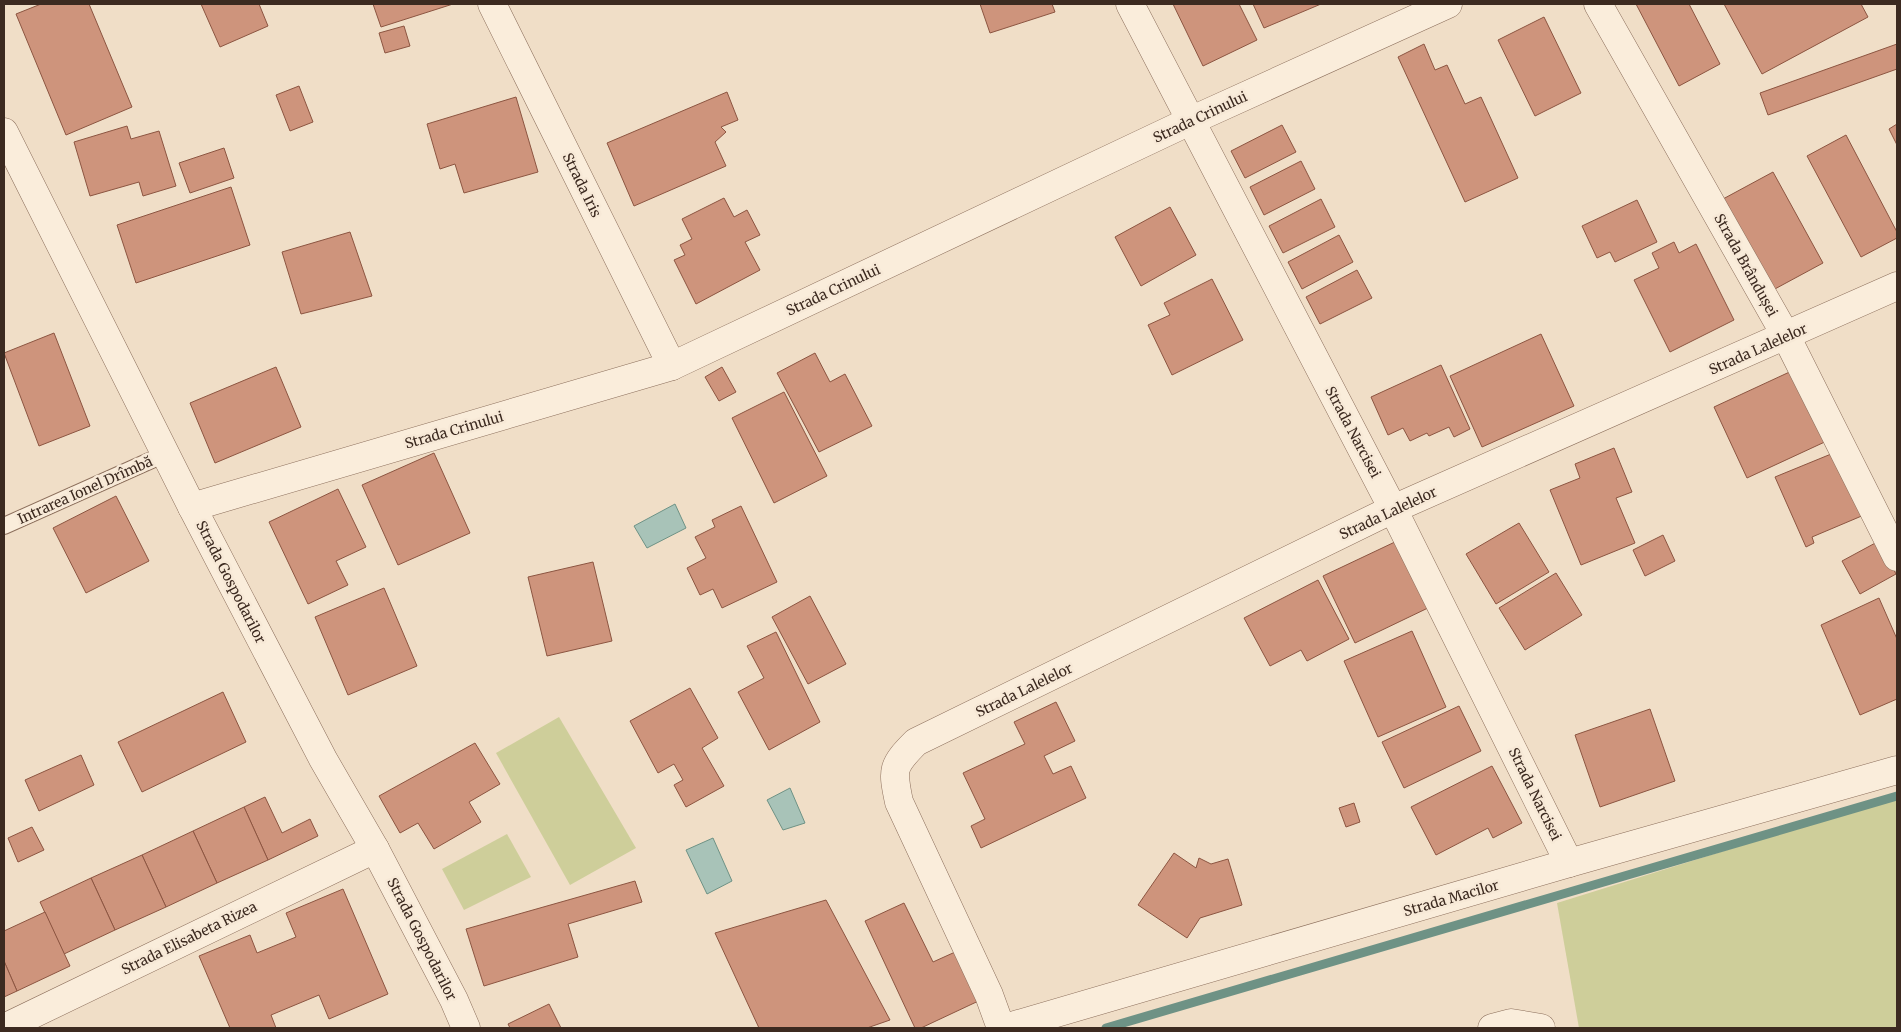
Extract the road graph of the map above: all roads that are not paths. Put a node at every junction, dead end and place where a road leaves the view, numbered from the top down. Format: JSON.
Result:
{"nodes":[{"id":1,"x":492,"y":4,"type":"edge"},
{"id":2,"x":1130,"y":4,"type":"edge"},
{"id":3,"x":1448,"y":4,"type":"edge"},
{"id":4,"x":1598,"y":4,"type":"edge"},
{"id":5,"x":1190,"y":121,"type":"junction"},
{"id":6,"x":4,"y":132,"type":"edge"},
{"id":7,"x":1897,"y":286,"type":"edge"},
{"id":8,"x":1786,"y":336,"type":"junction"},
{"id":9,"x":672,"y":366,"type":"junction"},
{"id":10,"x":165,"y":454,"type":"junction"},
{"id":11,"x":192,"y":507,"type":"junction"},
{"id":12,"x":1393,"y":509,"type":"junction"},
{"id":13,"x":4,"y":526,"type":"edge"},
{"id":14,"x":1897,"y":557,"type":"edge"},
{"id":15,"x":1897,"y":770,"type":"edge"},
{"id":16,"x":375,"y":848,"type":"junction"},
{"id":17,"x":1569,"y":863,"type":"junction"},
{"id":18,"x":4,"y":1028,"type":"edge"},
{"id":19,"x":466,"y":1028,"type":"edge"},
{"id":20,"x":1001,"y":1028,"type":"edge"},
{"id":21,"x":1005,"y":1028,"type":"edge"},
{"id":22,"x":1492,"y":1028,"type":"edge"},
{"id":23,"x":1541,"y":1028,"type":"edge"}],
"edges":[{"from":1,"to":9,"type":"street","name":"Strada Iris"},
{"from":2,"to":5,"type":"street","name":"Strada Narcisei"},
{"from":3,"to":5,"type":"street","name":"Strada Crinului"},
{"from":4,"to":8,"type":"street","name":"Strada Brândușei"},
{"from":5,"to":9,"type":"street","name":"Strada Crinului"},
{"from":5,"to":12,"type":"street","name":"Strada Narcisei"},
{"from":6,"to":10,"type":"street","name":"Strada Gospodarilor"},
{"from":7,"to":8,"type":"street","name":"Strada Lalelelor"},
{"from":8,"to":12,"type":"street","name":"Strada Lalelelor"},
{"from":8,"to":14,"type":"street","name":"Strada Brândușei"},
{"from":9,"to":11,"type":"street","name":"Strada Crinului"},
{"from":10,"to":11,"type":"street","name":"Strada Gospodarilor"},
{"from":10,"to":13,"type":"lane","name":"Intrarea Ionel Drîmbă"},
{"from":11,"to":16,"type":"street","name":"Strada Gospodarilor"},
{"from":12,"to":17,"type":"street","name":"Strada Narcisei"},
{"from":12,"to":20,"type":"street","name":"Strada Lalelelor"},
{"from":15,"to":17,"type":"street","name":"Strada Macilor"},
{"from":16,"to":18,"type":"street","name":"Strada Elisabeta Rizea"},
{"from":16,"to":19,"type":"street","name":"Strada Gospodarilor"},
{"from":17,"to":21,"type":"street","name":"Strada Macilor"},
{"from":22,"to":23,"type":"street"}]}
